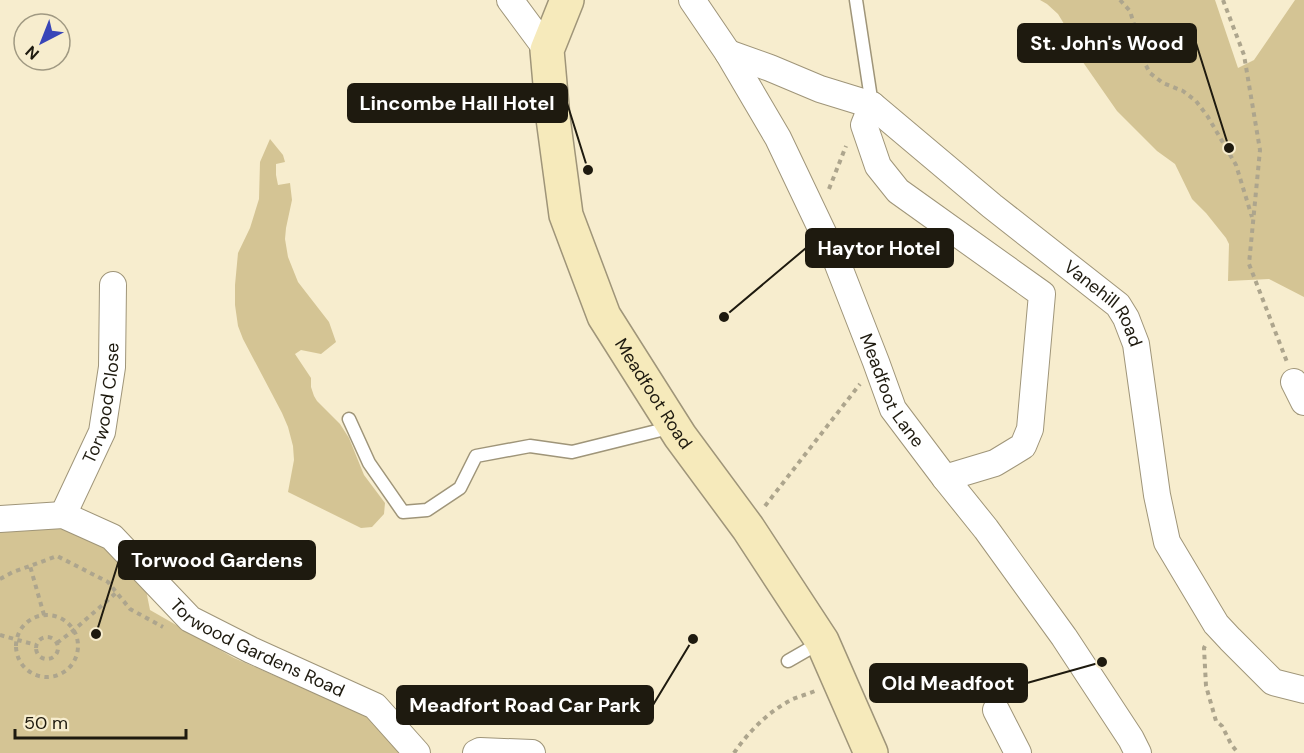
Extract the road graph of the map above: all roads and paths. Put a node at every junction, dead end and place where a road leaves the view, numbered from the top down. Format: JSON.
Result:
{"nodes":[{"id":1,"x":510,"y":0,"type":"edge"},
{"id":2,"x":567,"y":0,"type":"edge"},
{"id":3,"x":692,"y":0,"type":"edge"},
{"id":4,"x":856,"y":0,"type":"edge"},
{"id":5,"x":1120,"y":0,"type":"edge"},
{"id":6,"x":1223,"y":0,"type":"edge"},
{"id":7,"x":547,"y":50,"type":"junction"},
{"id":8,"x":728,"y":53,"type":"junction"},
{"id":9,"x":872,"y":105,"type":"junction"},
{"id":10,"x":1253,"y":220,"type":"junction"},
{"id":11,"x":113,"y":285,"type":"dead end"},
{"id":12,"x":876,"y":362,"type":"junction"},
{"id":13,"x":1299,"y":392,"type":"edge"},
{"id":14,"x":349,"y":419,"type":"dead end"},
{"id":15,"x":674,"y":427,"type":"junction"},
{"id":16,"x":945,"y":478,"type":"junction"},
{"id":17,"x":63,"y":515,"type":"junction"},
{"id":18,"x":0,"y":519,"type":"edge"},
{"id":19,"x":748,"y":528,"type":"junction"},
{"id":20,"x":30,"y":566,"type":"junction"},
{"id":21,"x":0,"y":579,"type":"edge"},
{"id":22,"x":117,"y":592,"type":"junction"},
{"id":23,"x":130,"y":609,"type":"dead end"},
{"id":24,"x":44,"y":615,"type":"junction"},
{"id":25,"x":1216,"y":624,"type":"junction"},
{"id":26,"x":74,"y":630,"type":"junction"},
{"id":27,"x":0,"y":635,"type":"edge"},
{"id":28,"x":16,"y":640,"type":"junction"},
{"id":29,"x":822,"y":641,"type":"junction"},
{"id":30,"x":57,"y":643,"type":"junction"},
{"id":31,"x":36,"y":645,"type":"junction"},
{"id":32,"x":788,"y":661,"type":"dead end"},
{"id":33,"x":1304,"y":690,"type":"edge"},
{"id":34,"x":818,"y":691,"type":"dead end"},
{"id":35,"x":996,"y":710,"type":"dead end"},
{"id":36,"x":417,"y":753,"type":"edge"},
{"id":37,"x":476,"y":753,"type":"edge"},
{"id":38,"x":532,"y":753,"type":"edge"},
{"id":39,"x":734,"y":753,"type":"edge"},
{"id":40,"x":871,"y":753,"type":"edge"},
{"id":41,"x":1018,"y":753,"type":"edge"},
{"id":42,"x":1138,"y":753,"type":"edge"},
{"id":43,"x":1238,"y":753,"type":"edge"}],
"edges":[{"from":1,"to":7,"type":"street"},
{"from":2,"to":7,"type":"street","name":"Meadfoot Road"},
{"from":3,"to":8,"type":"street","name":"Meadfoot Lane"},
{"from":4,"to":9,"type":"lane"},
{"from":5,"to":10,"type":"path"},
{"from":6,"to":10,"type":"path"},
{"from":7,"to":15,"type":"street","name":"Meadfoot Road"},
{"from":8,"to":9,"type":"street","name":"Vanehill Road"},
{"from":8,"to":12,"type":"street","name":"Meadfoot Lane"},
{"from":9,"to":16,"type":"street"},
{"from":9,"to":25,"type":"street","name":"Vanehill Road"},
{"from":10,"to":13,"type":"path"},
{"from":11,"to":17,"type":"street","name":"Torwood Close"},
{"from":12,"to":16,"type":"street","name":"Meadfoot Lane"},
{"from":12,"to":19,"type":"path"},
{"from":14,"to":15,"type":"lane"},
{"from":15,"to":19,"type":"street","name":"Meadfoot Road"},
{"from":16,"to":42,"type":"street","name":"Meadfoot Lane"},
{"from":17,"to":18,"type":"street","name":"Torwood Gardens Road"},
{"from":17,"to":36,"type":"street","name":"Torwood Gardens Road"},
{"from":19,"to":29,"type":"street","name":"Meadfoot Road"},
{"from":20,"to":21,"type":"path"},
{"from":20,"to":22,"type":"path"},
{"from":20,"to":24,"type":"path"},
{"from":22,"to":23,"type":"path"},
{"from":22,"to":26,"type":"path"},
{"from":24,"to":26,"type":"path"},
{"from":24,"to":28,"type":"path"},
{"from":25,"to":33,"type":"street","name":"Vanehill Road"},
{"from":25,"to":43,"type":"path"},
{"from":26,"to":28,"type":"path"},
{"from":26,"to":30,"type":"path"},
{"from":27,"to":28,"type":"path"},
{"from":28,"to":31,"type":"path"},
{"from":29,"to":32,"type":"lane"},
{"from":29,"to":40,"type":"street","name":"Meadfoot Road"},
{"from":30,"to":31,"type":"path"},
{"from":30,"to":31,"type":"path"},
{"from":34,"to":39,"type":"path"},
{"from":35,"to":41,"type":"street"},
{"from":37,"to":38,"type":"street"}]}
